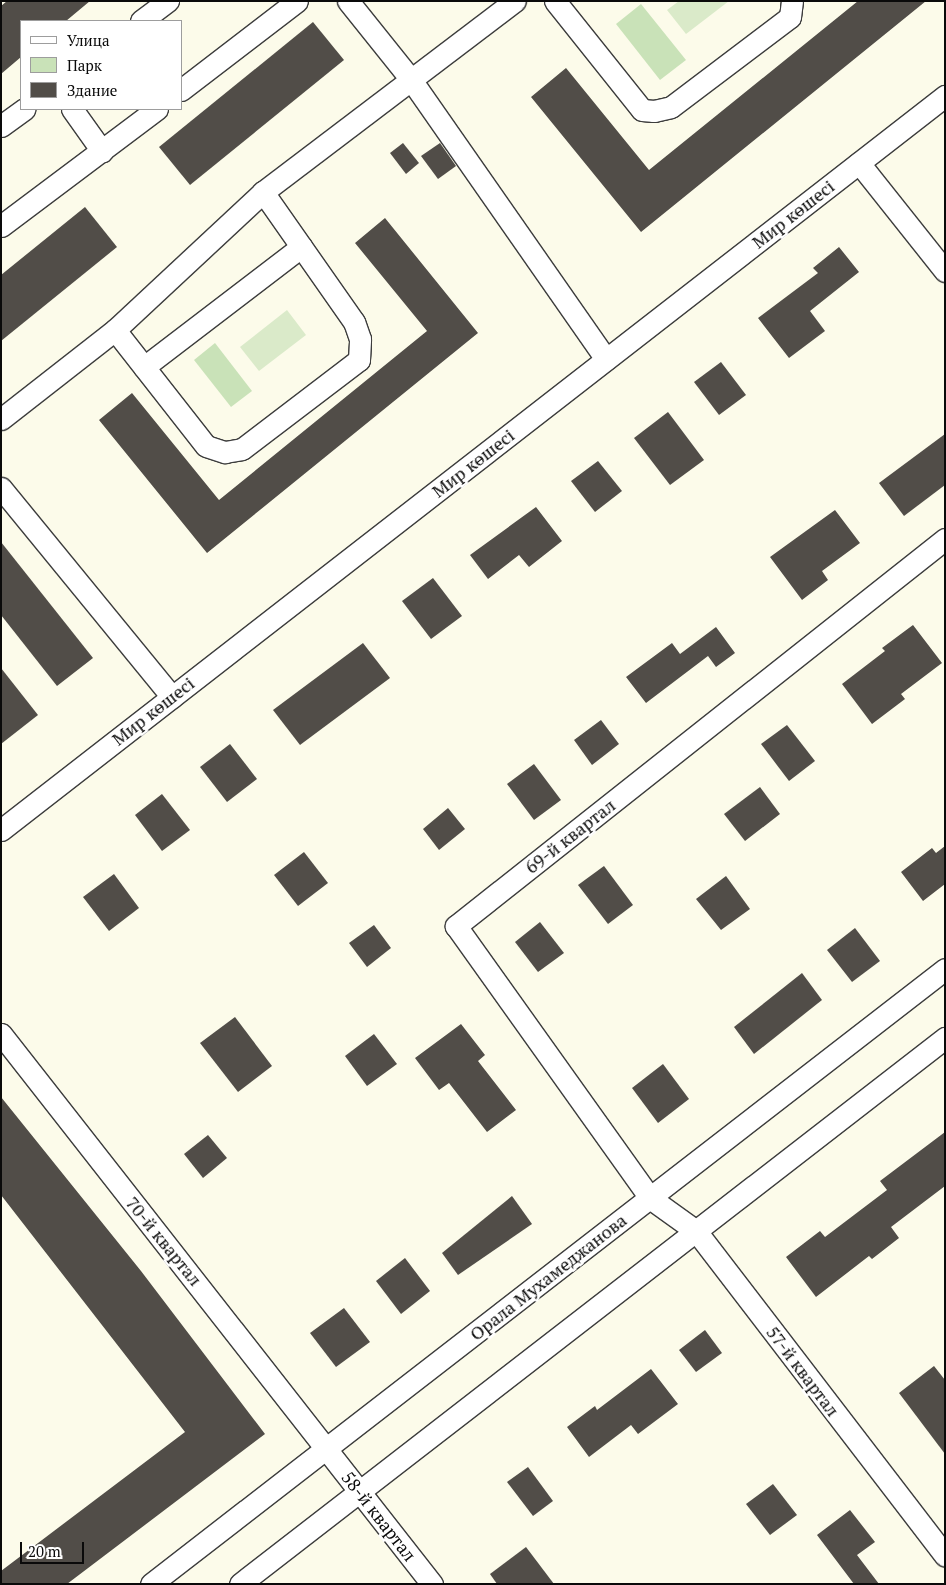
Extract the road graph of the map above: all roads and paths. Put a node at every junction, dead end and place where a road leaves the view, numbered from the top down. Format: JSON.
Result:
{"nodes":[{"id":1,"x":168,"y":1,"type":"edge"},
{"id":2,"x":297,"y":1,"type":"edge"},
{"id":3,"x":348,"y":1,"type":"edge"},
{"id":4,"x":515,"y":1,"type":"edge"},
{"id":5,"x":554,"y":1,"type":"edge"},
{"id":6,"x":792,"y":1,"type":"edge"},
{"id":7,"x":142,"y":20,"type":"edge"},
{"id":8,"x":412,"y":81,"type":"junction"},
{"id":9,"x":182,"y":89,"type":"edge"},
{"id":10,"x":945,"y":96,"type":"edge"},
{"id":11,"x":23,"y":110,"type":"edge"},
{"id":12,"x":73,"y":110,"type":"edge"},
{"id":13,"x":156,"y":110,"type":"edge"},
{"id":14,"x":1,"y":126,"type":"edge"},
{"id":15,"x":102,"y":151,"type":"junction"},
{"id":16,"x":858,"y":162,"type":"junction"},
{"id":17,"x":263,"y":192,"type":"junction"},
{"id":18,"x":1,"y":226,"type":"edge"},
{"id":19,"x":301,"y":247,"type":"junction"},
{"id":20,"x":945,"y":271,"type":"edge"},
{"id":21,"x":115,"y":330,"type":"junction"},
{"id":22,"x":606,"y":359,"type":"junction"},
{"id":23,"x":144,"y":366,"type":"junction"},
{"id":24,"x":1,"y":419,"type":"edge"},
{"id":25,"x":1,"y":488,"type":"edge"},
{"id":26,"x":945,"y":539,"type":"edge"},
{"id":27,"x":172,"y":697,"type":"junction"},
{"id":28,"x":1,"y":830,"type":"edge"},
{"id":29,"x":945,"y":969,"type":"edge"},
{"id":30,"x":1,"y":1034,"type":"edge"},
{"id":31,"x":945,"y":1038,"type":"edge"},
{"id":32,"x":650,"y":1198,"type":"junction"},
{"id":33,"x":696,"y":1231,"type":"junction"},
{"id":34,"x":326,"y":1448,"type":"junction"},
{"id":35,"x":360,"y":1490,"type":"junction"},
{"id":36,"x":945,"y":1556,"type":"edge"},
{"id":37,"x":151,"y":1584,"type":"edge"},
{"id":38,"x":240,"y":1584,"type":"edge"},
{"id":39,"x":432,"y":1584,"type":"edge"}],
"edges":[{"from":1,"to":7,"type":"street"},
{"from":2,"to":9,"type":"street"},
{"from":3,"to":8,"type":"street"},
{"from":4,"to":8,"type":"street"},
{"from":5,"to":6,"type":"street"},
{"from":8,"to":17,"type":"street"},
{"from":8,"to":22,"type":"street"},
{"from":10,"to":16,"type":"street","name":"Мир көшесі"},
{"from":11,"to":14,"type":"street"},
{"from":12,"to":15,"type":"street"},
{"from":13,"to":15,"type":"street"},
{"from":15,"to":18,"type":"street"},
{"from":16,"to":20,"type":"street"},
{"from":16,"to":22,"type":"street","name":"Мир көшесі"},
{"from":17,"to":19,"type":"street"},
{"from":17,"to":21,"type":"street"},
{"from":19,"to":23,"type":"street"},
{"from":19,"to":23,"type":"street"},
{"from":21,"to":23,"type":"street"},
{"from":21,"to":24,"type":"street"},
{"from":22,"to":27,"type":"street","name":"Мир көшесі"},
{"from":25,"to":27,"type":"street"},
{"from":26,"to":32,"type":"street","name":"69-й квартал"},
{"from":27,"to":28,"type":"street","name":"Мир көшесі"},
{"from":29,"to":32,"type":"street","name":"Орала Мухамеджанова"},
{"from":30,"to":34,"type":"street","name":"70-й квартал"},
{"from":31,"to":33,"type":"street"},
{"from":32,"to":33,"type":"street","name":"57-й квартал"},
{"from":32,"to":34,"type":"street","name":"Орала Мухамеджанова"},
{"from":33,"to":35,"type":"street"},
{"from":33,"to":36,"type":"street","name":"57-й квартал"},
{"from":34,"to":35,"type":"street","name":"58-й квартал"},
{"from":34,"to":37,"type":"street","name":"Орала Мухамеджанова"},
{"from":35,"to":38,"type":"street"},
{"from":35,"to":39,"type":"street","name":"58-й квартал"}]}
